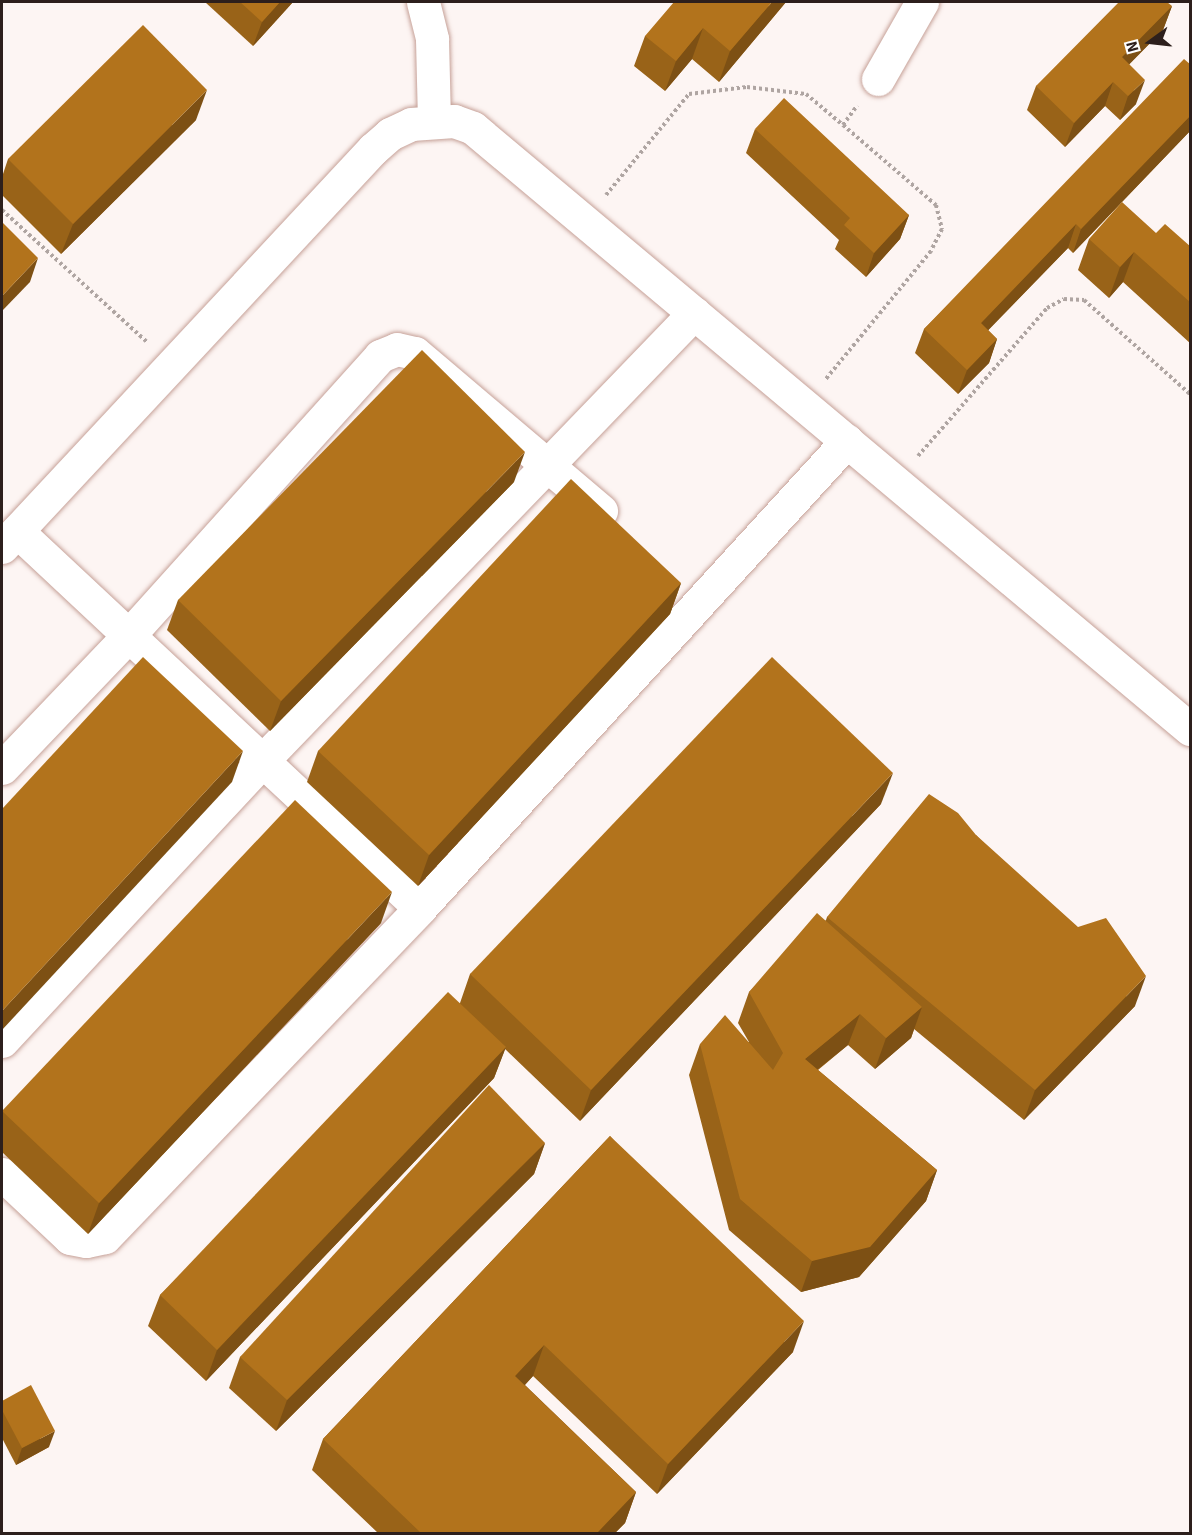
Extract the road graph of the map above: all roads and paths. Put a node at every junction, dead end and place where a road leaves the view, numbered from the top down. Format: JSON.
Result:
{"nodes":[{"id":1,"x":423,"y":2,"type":"edge"},
{"id":2,"x":922,"y":2,"type":"edge"},
{"id":3,"x":878,"y":79,"type":"dead end"},
{"id":4,"x":434,"y":120,"type":"junction"},
{"id":5,"x":2,"y":210,"type":"edge"},
{"id":6,"x":584,"y":221,"type":"junction"},
{"id":7,"x":694,"y":313,"type":"junction"},
{"id":8,"x":172,"y":365,"type":"junction"},
{"id":9,"x":1191,"y":394,"type":"edge"},
{"id":10,"x":804,"y":406,"type":"junction"},
{"id":11,"x":847,"y":441,"type":"junction"},
{"id":12,"x":549,"y":464,"type":"junction"},
{"id":13,"x":895,"y":482,"type":"junction"},
{"id":14,"x":625,"y":533,"type":"edge"},
{"id":15,"x":9,"y":539,"type":"edge"},
{"id":16,"x":675,"y":578,"type":"edge"},
{"id":17,"x":700,"y":601,"type":"junction"},
{"id":18,"x":130,"y":634,"type":"junction"},
{"id":19,"x":1191,"y":729,"type":"edge"},
{"id":20,"x":263,"y":760,"type":"junction"},
{"id":21,"x":2,"y":768,"type":"edge"},
{"id":22,"x":420,"y":908,"type":"junction"},
{"id":23,"x":2,"y":1041,"type":"edge"},
{"id":24,"x":2,"y":1174,"type":"edge"}],
"edges":[{"from":1,"to":4,"type":"street"},
{"from":2,"to":3,"type":"street"},
{"from":4,"to":6,"type":"street"},
{"from":4,"to":8,"type":"street"},
{"from":5,"to":8,"type":"path"},
{"from":6,"to":7,"type":"street"},
{"from":6,"to":10,"type":"path"},
{"from":7,"to":10,"type":"street"},
{"from":7,"to":12,"type":"street"},
{"from":8,"to":15,"type":"street"},
{"from":9,"to":13,"type":"path"},
{"from":10,"to":11,"type":"street"},
{"from":11,"to":13,"type":"street"},
{"from":11,"to":17,"type":"street"},
{"from":12,"to":14,"type":"street"},
{"from":12,"to":18,"type":"street"},
{"from":12,"to":20,"type":"street"},
{"from":13,"to":19,"type":"street"},
{"from":15,"to":18,"type":"street"},
{"from":16,"to":17,"type":"street"},
{"from":17,"to":22,"type":"street"},
{"from":18,"to":20,"type":"street"},
{"from":18,"to":21,"type":"street"},
{"from":20,"to":22,"type":"street"},
{"from":20,"to":23,"type":"street"},
{"from":22,"to":24,"type":"street"}]}
